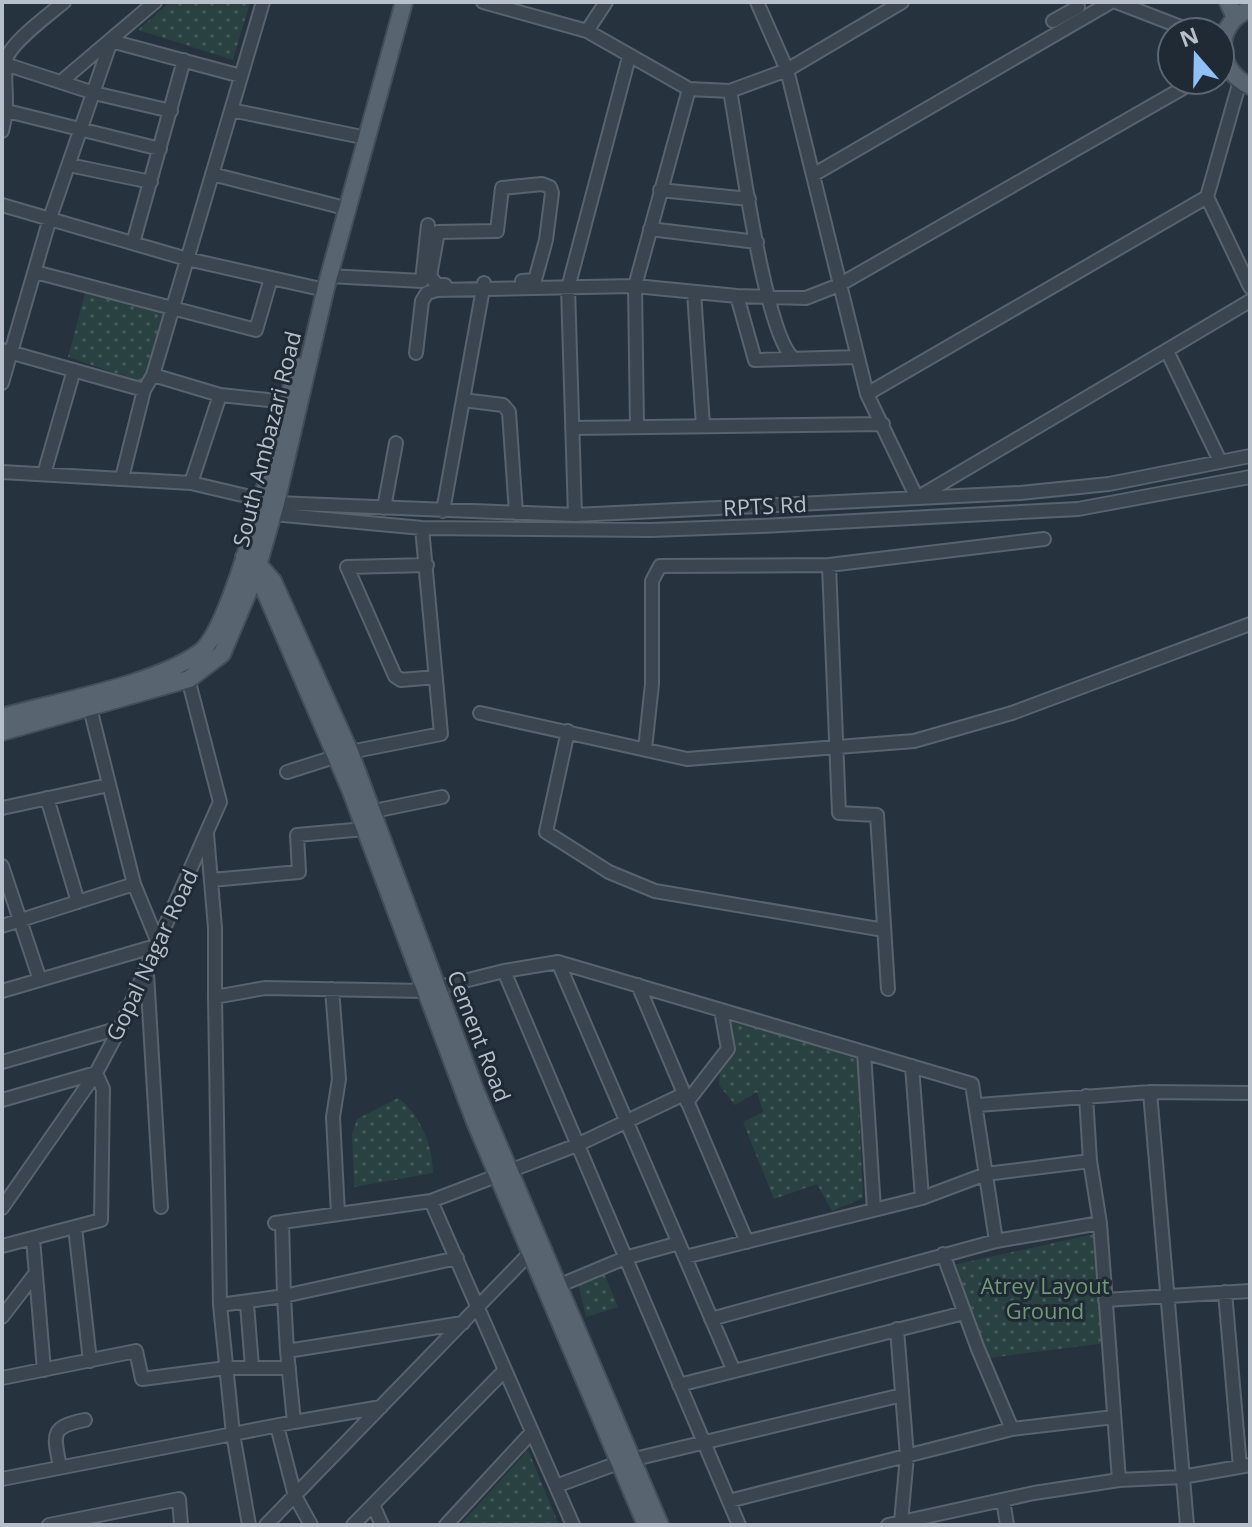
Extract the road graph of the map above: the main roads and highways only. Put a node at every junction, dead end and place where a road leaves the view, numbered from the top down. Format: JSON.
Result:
{"nodes":[{"id":1,"x":397,"y":2,"type":"edge"},
{"id":2,"x":404,"y":2,"type":"edge"},
{"id":3,"x":323,"y":285,"type":"junction"},
{"id":4,"x":270,"y":506,"type":"junction"},
{"id":5,"x":250,"y":567,"type":"junction"},
{"id":6,"x":186,"y":671,"type":"junction"},
{"id":7,"x":2,"y":717,"type":"edge"},
{"id":8,"x":2,"y":732,"type":"edge"},
{"id":9,"x":343,"y":754,"type":"junction"},
{"id":10,"x":430,"y":988,"type":"junction"},
{"id":11,"x":504,"y":1173,"type":"junction"},
{"id":12,"x":625,"y":1462,"type":"junction"},
{"id":13,"x":646,"y":1525,"type":"edge"},
{"id":14,"x":660,"y":1525,"type":"edge"}],
"edges":[{"from":1,"to":3,"type":"main road","name":"South Ambazari Road"},
{"from":2,"to":3,"type":"main road","name":"South Ambazari Road"},
{"from":3,"to":4,"type":"main road","name":"South Ambazari Road"},
{"from":3,"to":4,"type":"main road","name":"South Ambazari Road"},
{"from":4,"to":5,"type":"main road","name":"South Ambazari Road"},
{"from":5,"to":6,"type":"main road","name":"South Ambazari Road"},
{"from":5,"to":9,"type":"main road","name":"Cement Road"},
{"from":6,"to":7,"type":"main road"},
{"from":6,"to":8,"type":"main road","name":"South Ambazari Road"},
{"from":9,"to":10,"type":"main road","name":"Cement Road"},
{"from":9,"to":10,"type":"main road","name":"Cement Road"},
{"from":10,"to":11,"type":"main road","name":"Cement Road"},
{"from":11,"to":12,"type":"main road","name":"Cement Road"},
{"from":11,"to":12,"type":"main road","name":"Cement Road"},
{"from":12,"to":13,"type":"main road","name":"Cement Road"},
{"from":12,"to":14,"type":"main road","name":"Cement Road"}]}
